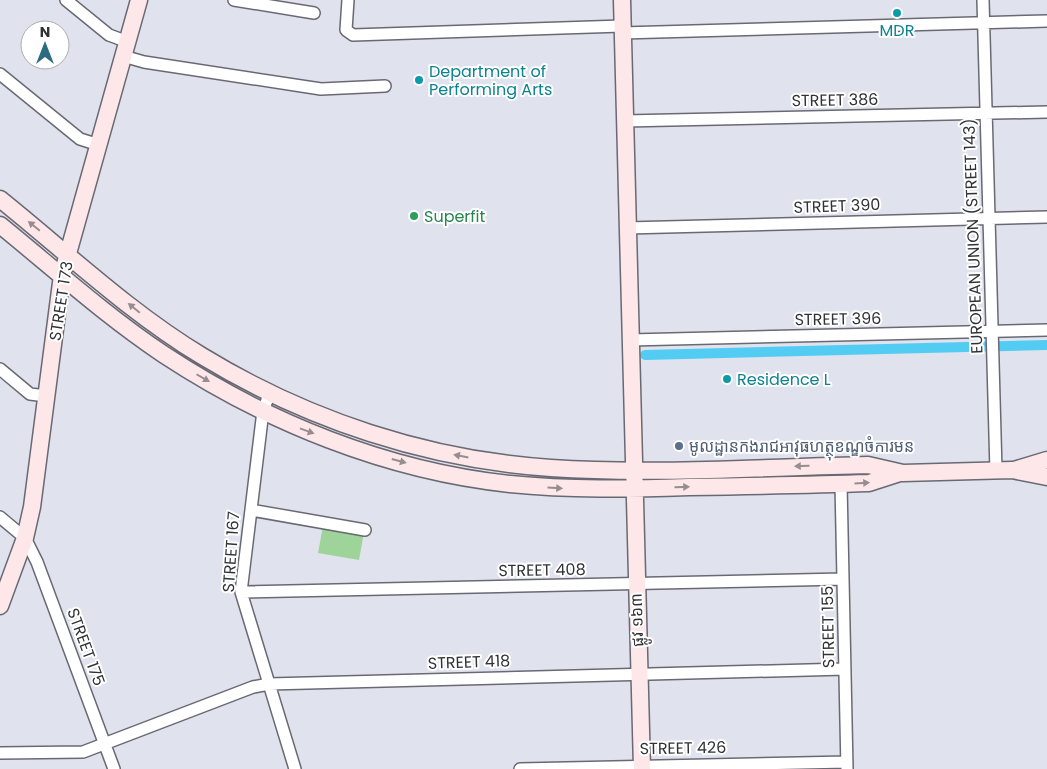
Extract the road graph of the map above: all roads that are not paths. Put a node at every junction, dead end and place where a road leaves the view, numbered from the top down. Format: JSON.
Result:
{"nodes":[{"id":1,"x":66,"y":0,"type":"edge"},
{"id":2,"x":139,"y":0,"type":"edge"},
{"id":3,"x":234,"y":0,"type":"edge"},
{"id":4,"x":348,"y":0,"type":"edge"},
{"id":5,"x":622,"y":0,"type":"edge"},
{"id":6,"x":983,"y":0,"type":"edge"},
{"id":7,"x":314,"y":13,"type":"dead end"},
{"id":8,"x":1047,"y":21,"type":"edge"},
{"id":9,"x":984,"y":23,"type":"junction"},
{"id":10,"x":622,"y":30,"type":"junction"},
{"id":11,"x":125,"y":49,"type":"junction"},
{"id":12,"x":0,"y":74,"type":"edge"},
{"id":13,"x":385,"y":86,"type":"dead end"},
{"id":14,"x":1047,"y":112,"type":"edge"},
{"id":15,"x":986,"y":113,"type":"junction"},
{"id":16,"x":624,"y":122,"type":"junction"},
{"id":17,"x":99,"y":145,"type":"junction"},
{"id":18,"x":0,"y":199,"type":"edge"},
{"id":19,"x":1047,"y":217,"type":"edge"},
{"id":20,"x":989,"y":218,"type":"junction"},
{"id":21,"x":0,"y":225,"type":"edge"},
{"id":22,"x":627,"y":228,"type":"junction"},
{"id":23,"x":68,"y":254,"type":"junction"},
{"id":24,"x":62,"y":275,"type":"junction"},
{"id":25,"x":1047,"y":330,"type":"edge"},
{"id":26,"x":992,"y":337,"type":"junction"},
{"id":27,"x":630,"y":340,"type":"junction"},
{"id":28,"x":0,"y":369,"type":"edge"},
{"id":29,"x":270,"y":392,"type":"junction"},
{"id":30,"x":46,"y":396,"type":"junction"},
{"id":31,"x":263,"y":411,"type":"junction"},
{"id":32,"x":1047,"y":460,"type":"edge"},
{"id":33,"x":510,"y":464,"type":"junction"},
{"id":34,"x":632,"y":470,"type":"junction"},
{"id":35,"x":1012,"y":470,"type":"junction"},
{"id":36,"x":996,"y":471,"type":"junction"},
{"id":37,"x":903,"y":473,"type":"junction"},
{"id":38,"x":1047,"y":477,"type":"edge"},
{"id":39,"x":507,"y":484,"type":"junction"},
{"id":40,"x":841,"y":484,"type":"junction"},
{"id":41,"x":633,"y":489,"type":"junction"},
{"id":42,"x":251,"y":510,"type":"junction"},
{"id":43,"x":0,"y":517,"type":"edge"},
{"id":44,"x":364,"y":530,"type":"dead end"},
{"id":45,"x":25,"y":538,"type":"junction"},
{"id":46,"x":843,"y":580,"type":"junction"},
{"id":47,"x":636,"y":584,"type":"junction"},
{"id":48,"x":241,"y":592,"type":"junction"},
{"id":49,"x":0,"y":606,"type":"edge"},
{"id":50,"x":845,"y":669,"type":"junction"},
{"id":51,"x":639,"y":673,"type":"junction"},
{"id":52,"x":269,"y":684,"type":"junction"},
{"id":53,"x":105,"y":745,"type":"junction"},
{"id":54,"x":0,"y":753,"type":"edge"},
{"id":55,"x":847,"y":766,"type":"edge"},
{"id":56,"x":642,"y":767,"type":"edge"},
{"id":57,"x":114,"y":769,"type":"edge"},
{"id":58,"x":125,"y":769,"type":"edge"},
{"id":59,"x":295,"y":769,"type":"edge"},
{"id":60,"x":520,"y":769,"type":"edge"}],
"edges":[{"from":1,"to":11,"type":"street"},
{"from":2,"to":11,"type":"main road","name":"STREET 173"},
{"from":3,"to":7,"type":"street"},
{"from":4,"to":10,"type":"street"},
{"from":5,"to":10,"type":"main road","name":"ផ្លូវ ១៦៣"},
{"from":6,"to":9,"type":"street","name":"EUROPEAN UNION (STREET 143)"},
{"from":8,"to":9,"type":"street"},
{"from":9,"to":10,"type":"street"},
{"from":9,"to":15,"type":"street","name":"EUROPEAN UNION (STREET 143)"},
{"from":10,"to":16,"type":"main road","name":"ផ្លូវ ១៦៣"},
{"from":11,"to":13,"type":"street"},
{"from":11,"to":17,"type":"main road","name":"STREET 173"},
{"from":12,"to":17,"type":"street"},
{"from":14,"to":15,"type":"street","name":"STREET 386"},
{"from":15,"to":16,"type":"street","name":"STREET 386"},
{"from":15,"to":20,"type":"street","name":"EUROPEAN UNION (STREET 143)"},
{"from":16,"to":22,"type":"main road","name":"ផ្លូវ ១៦៣"},
{"from":17,"to":23,"type":"main road","name":"STREET 173"},
{"from":23,"to":18,"type":"main road","one_way":true},
{"from":19,"to":20,"type":"street","name":"STREET 390"},
{"from":20,"to":22,"type":"street","name":"STREET 390"},
{"from":20,"to":26,"type":"street","name":"EUROPEAN UNION (STREET 143)"},
{"from":21,"to":24,"type":"main road"},
{"from":22,"to":27,"type":"main road","name":"ផ្លូវ ១៦៣"},
{"from":23,"to":24,"type":"main road","name":"STREET 173"},
{"from":29,"to":23,"type":"main road","one_way":true},
{"from":24,"to":30,"type":"main road","name":"STREET 173"},
{"from":24,"to":31,"type":"main road","one_way":true},
{"from":25,"to":26,"type":"street","name":"STREET 396"},
{"from":26,"to":27,"type":"street","name":"STREET 396"},
{"from":26,"to":36,"type":"street","name":"EUROPEAN UNION (STREET 143)"},
{"from":27,"to":34,"type":"main road","name":"ផ្លូវ ១៦៣"},
{"from":28,"to":30,"type":"street"},
{"from":29,"to":31,"type":"street","name":"STREET 167"},
{"from":33,"to":29,"type":"main road","one_way":true},
{"from":30,"to":45,"type":"main road","name":"STREET 173"},
{"from":31,"to":39,"type":"main road","one_way":true},
{"from":31,"to":42,"type":"street","name":"STREET 167"},
{"from":32,"to":35,"type":"main road"},
{"from":33,"to":34,"type":"main road"},
{"from":33,"to":39,"type":"main road"},
{"from":37,"to":34,"type":"main road","one_way":true},
{"from":34,"to":41,"type":"main road","name":"ផ្លូវ ១៦៣"},
{"from":35,"to":36,"type":"main road"},
{"from":35,"to":38,"type":"main road"},
{"from":36,"to":37,"type":"main road"},
{"from":40,"to":37,"type":"main road","one_way":true},
{"from":39,"to":41,"type":"main road","one_way":true},
{"from":41,"to":40,"type":"main road","one_way":true},
{"from":40,"to":46,"type":"street","name":"STREET 155"},
{"from":41,"to":47,"type":"main road","name":"ផ្លូវ ១៦៣"},
{"from":42,"to":44,"type":"street"},
{"from":42,"to":48,"type":"street","name":"STREET 167"},
{"from":43,"to":45,"type":"street"},
{"from":45,"to":49,"type":"main road","name":"STREET 173"},
{"from":45,"to":53,"type":"street","name":"STREET 175"},
{"from":46,"to":47,"type":"street","name":"STREET 408"},
{"from":46,"to":50,"type":"street","name":"STREET 155"},
{"from":47,"to":48,"type":"street","name":"STREET 408"},
{"from":47,"to":51,"type":"main road","name":"ផ្លូវ ១៦៣"},
{"from":48,"to":52,"type":"street","name":"STREET 167"},
{"from":50,"to":51,"type":"street","name":"STREET 418"},
{"from":50,"to":55,"type":"street","name":"STREET 155"},
{"from":51,"to":52,"type":"street","name":"STREET 418"},
{"from":51,"to":56,"type":"main road","name":"ផ្លូវ ១៦៣"},
{"from":52,"to":53,"type":"street","name":"STREET 418"},
{"from":52,"to":59,"type":"street","name":"STREET 167"},
{"from":53,"to":54,"type":"street","name":"STREET 418"},
{"from":53,"to":57,"type":"street","name":"STREET 175"},
{"from":55,"to":56,"type":"street","name":"STREET 426"},
{"from":56,"to":60,"type":"street","name":"STREET 426"},
{"from":57,"to":58,"type":"street"}]}
